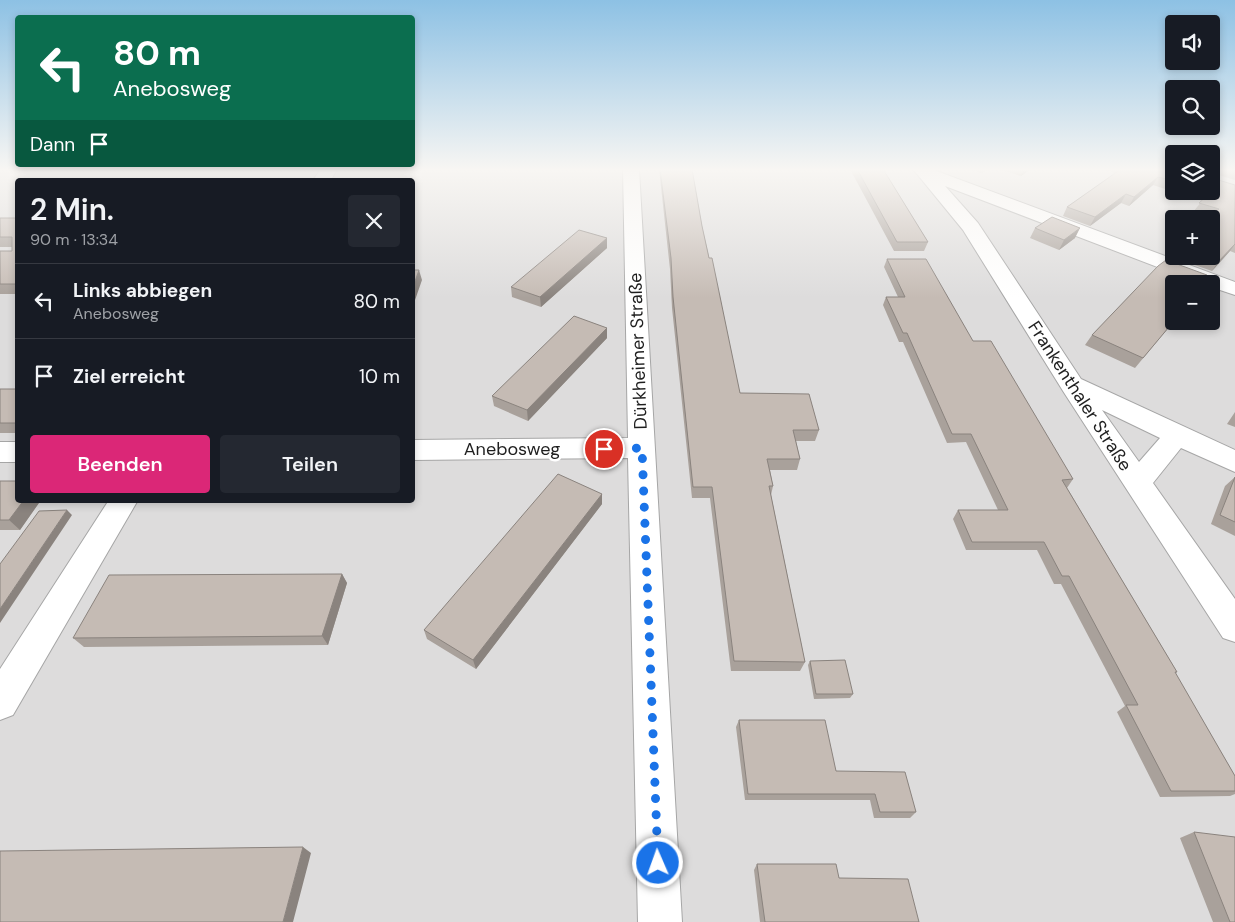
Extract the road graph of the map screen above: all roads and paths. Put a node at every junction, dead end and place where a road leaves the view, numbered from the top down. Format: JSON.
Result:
{"nodes":[{"id":1,"x":633,"y":212,"type":"edge"},
{"id":2,"x":958,"y":212,"type":"edge"},
{"id":3,"x":998,"y":212,"type":"edge"},
{"id":4,"x":1033,"y":212,"type":"edge"},
{"id":5,"x":971,"y":227,"type":"junction"},
{"id":6,"x":1235,"y":289,"type":"edge"},
{"id":7,"x":1072,"y":385,"type":"junction"},
{"id":8,"x":1178,"y":434,"type":"junction"},
{"id":9,"x":642,"y":448,"type":"junction"},
{"id":10,"x":415,"y":450,"type":"edge"},
{"id":11,"x":0,"y":452,"type":"edge"},
{"id":12,"x":15,"y":452,"type":"edge"},
{"id":13,"x":1235,"y":462,"type":"edge"},
{"id":14,"x":1137,"y":483,"type":"junction"},
{"id":15,"x":122,"y":503,"type":"edge"},
{"id":16,"x":1235,"y":627,"type":"edge"},
{"id":17,"x":0,"y":702,"type":"edge"},
{"id":18,"x":660,"y":922,"type":"edge"}],
"edges":[{"from":1,"to":9,"type":"street","name":"Dürkheimer Straße"},
{"from":2,"to":5,"type":"street","name":"Frankenthaler Straße"},
{"from":3,"to":5,"type":"street"},
{"from":4,"to":6,"type":"street"},
{"from":5,"to":7,"type":"street","name":"Frankenthaler Straße"},
{"from":7,"to":8,"type":"street"},
{"from":7,"to":14,"type":"street","name":"Frankenthaler Straße"},
{"from":8,"to":13,"type":"street"},
{"from":8,"to":14,"type":"street"},
{"from":9,"to":10,"type":"street","name":"Anebosweg"},
{"from":9,"to":18,"type":"street","name":"Dürkheimer Straße"},
{"from":11,"to":12,"type":"street"},
{"from":14,"to":16,"type":"street","name":"Frankenthaler Straße"},
{"from":15,"to":17,"type":"street"}]}
